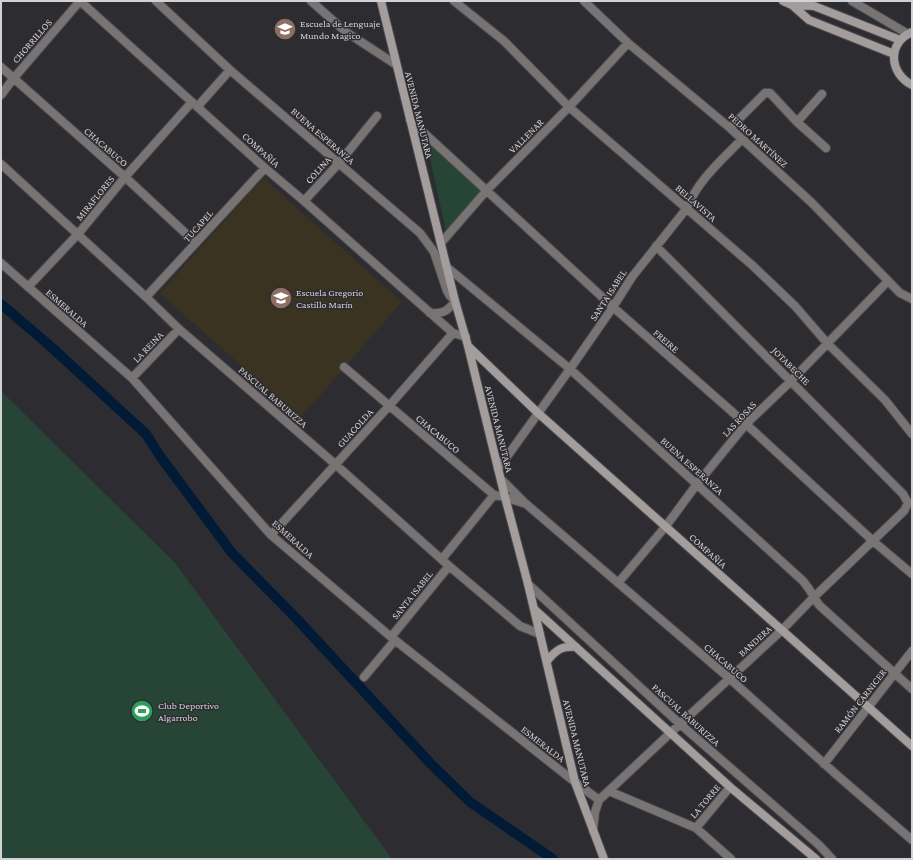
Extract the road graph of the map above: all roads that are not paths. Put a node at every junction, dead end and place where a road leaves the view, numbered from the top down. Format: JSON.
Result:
{"nodes":[{"id":1,"x":80,"y":1,"type":"edge"},
{"id":2,"x":156,"y":1,"type":"edge"},
{"id":3,"x":311,"y":1,"type":"edge"},
{"id":4,"x":380,"y":1,"type":"edge"},
{"id":5,"x":454,"y":1,"type":"edge"},
{"id":6,"x":584,"y":1,"type":"edge"},
{"id":7,"x":783,"y":1,"type":"edge"},
{"id":8,"x":852,"y":1,"type":"edge"},
{"id":9,"x":792,"y":5,"type":"junction"},
{"id":10,"x":910,"y":33,"type":"edge"},
{"id":11,"x":900,"y":40,"type":"junction"},
{"id":12,"x":628,"y":43,"type":"junction"},
{"id":13,"x":894,"y":54,"type":"junction"},
{"id":14,"x":395,"y":64,"type":"junction"},
{"id":15,"x":1,"y":67,"type":"edge"},
{"id":16,"x":230,"y":70,"type":"junction"},
{"id":17,"x":13,"y":79,"type":"junction"},
{"id":18,"x":912,"y":85,"type":"edge"},
{"id":19,"x":822,"y":94,"type":"dead end"},
{"id":20,"x":1,"y":95,"type":"edge"},
{"id":21,"x":195,"y":104,"type":"junction"},
{"id":22,"x":569,"y":107,"type":"junction"},
{"id":23,"x":377,"y":116,"type":"dead end"},
{"id":24,"x":410,"y":120,"type":"junction"},
{"id":25,"x":797,"y":122,"type":"junction"},
{"id":26,"x":730,"y":128,"type":"junction"},
{"id":27,"x":742,"y":139,"type":"junction"},
{"id":28,"x":826,"y":148,"type":"dead end"},
{"id":29,"x":339,"y":163,"type":"junction"},
{"id":30,"x":1,"y":164,"type":"edge"},
{"id":31,"x":265,"y":168,"type":"junction"},
{"id":32,"x":125,"y":177,"type":"junction"},
{"id":33,"x":487,"y":190,"type":"junction"},
{"id":34,"x":304,"y":201,"type":"junction"},
{"id":35,"x":687,"y":208,"type":"junction"},
{"id":36,"x":78,"y":234,"type":"junction"},
{"id":37,"x":196,"y":243,"type":"junction"},
{"id":38,"x":441,"y":243,"type":"junction"},
{"id":39,"x":656,"y":246,"type":"junction"},
{"id":40,"x":1,"y":263,"type":"edge"},
{"id":41,"x":448,"y":268,"type":"junction"},
{"id":42,"x":888,"y":281,"type":"junction"},
{"id":43,"x":28,"y":287,"type":"junction"},
{"id":44,"x":146,"y":297,"type":"junction"},
{"id":45,"x":912,"y":299,"type":"edge"},
{"id":46,"x":455,"y":301,"type":"junction"},
{"id":47,"x":613,"y":307,"type":"junction"},
{"id":48,"x":430,"y":313,"type":"junction"},
{"id":49,"x":179,"y":329,"type":"junction"},
{"id":50,"x":453,"y":333,"type":"junction"},
{"id":51,"x":466,"y":337,"type":"junction"},
{"id":52,"x":827,"y":343,"type":"junction"},
{"id":53,"x":468,"y":346,"type":"junction"},
{"id":54,"x":344,"y":367,"type":"dead end"},
{"id":55,"x":492,"y":369,"type":"junction"},
{"id":56,"x":570,"y":369,"type":"junction"},
{"id":57,"x":475,"y":373,"type":"junction"},
{"id":58,"x":132,"y":378,"type":"junction"},
{"id":59,"x":791,"y":381,"type":"junction"},
{"id":60,"x":389,"y":406,"type":"junction"},
{"id":61,"x":538,"y":413,"type":"junction"},
{"id":62,"x":746,"y":424,"type":"junction"},
{"id":63,"x":912,"y":434,"type":"edge"},
{"id":64,"x":335,"y":464,"type":"junction"},
{"id":65,"x":498,"y":469,"type":"junction"},
{"id":66,"x":501,"y":479,"type":"junction"},
{"id":67,"x":697,"y":484,"type":"junction"},
{"id":68,"x":494,"y":495,"type":"junction"},
{"id":69,"x":505,"y":497,"type":"junction"},
{"id":70,"x":525,"y":504,"type":"junction"},
{"id":71,"x":908,"y":504,"type":"joint"},
{"id":72,"x":666,"y":526,"type":"junction"},
{"id":73,"x":271,"y":535,"type":"junction"},
{"id":74,"x":873,"y":541,"type":"junction"},
{"id":75,"x":442,"y":559,"type":"junction"},
{"id":76,"x":449,"y":566,"type":"junction"},
{"id":77,"x":912,"y":574,"type":"edge"},
{"id":78,"x":618,"y":583,"type":"junction"},
{"id":79,"x":528,"y":584,"type":"junction"},
{"id":80,"x":814,"y":597,"type":"junction"},
{"id":81,"x":534,"y":609,"type":"junction"},
{"id":82,"x":782,"y":630,"type":"junction"},
{"id":83,"x":540,"y":634,"type":"junction"},
{"id":84,"x":393,"y":638,"type":"junction"},
{"id":85,"x":576,"y":647,"type":"junction"},
{"id":86,"x":912,"y":651,"type":"edge"},
{"id":87,"x":546,"y":661,"type":"junction"},
{"id":88,"x":895,"y":673,"type":"junction"},
{"id":89,"x":364,"y":677,"type":"dead end"},
{"id":90,"x":729,"y":678,"type":"junction"},
{"id":91,"x":912,"y":689,"type":"edge"},
{"id":92,"x":869,"y":706,"type":"junction"},
{"id":93,"x":680,"y":724,"type":"junction"},
{"id":94,"x":672,"y":733,"type":"junction"},
{"id":95,"x":912,"y":746,"type":"edge"},
{"id":96,"x":824,"y":764,"type":"junction"},
{"id":97,"x":575,"y":782,"type":"junction"},
{"id":98,"x":730,"y":787,"type":"junction"},
{"id":99,"x":609,"y":791,"type":"junction"},
{"id":100,"x":599,"y":800,"type":"junction"},
{"id":101,"x":696,"y":828,"type":"junction"},
{"id":102,"x":593,"y":831,"type":"junction"},
{"id":103,"x":912,"y":840,"type":"edge"},
{"id":104,"x":604,"y":859,"type":"edge"},
{"id":105,"x":731,"y":859,"type":"edge"},
{"id":106,"x":816,"y":859,"type":"edge"},
{"id":107,"x":832,"y":859,"type":"edge"}],
"edges":[{"from":1,"to":17,"type":"street","name":"CHORRILLOS"},
{"from":1,"to":21,"type":"street","name":"COMPAÑÍA"},
{"from":2,"to":16,"type":"street","name":"BUENA ESPERANZA"},
{"from":3,"to":14,"type":"street"},
{"from":4,"to":14,"type":"main road","name":"AVENIDA MANUTARA"},
{"from":5,"to":22,"type":"street","name":"BELLAVISTA"},
{"from":6,"to":12,"type":"street","name":"PEDRO MARTÍNEZ"},
{"from":7,"to":9,"type":"main road"},
{"from":8,"to":10,"type":"street"},
{"from":9,"to":11,"type":"main road"},
{"from":9,"to":13,"type":"main road"},
{"from":10,"to":11,"type":"main road"},
{"from":11,"to":13,"type":"main road"},
{"from":12,"to":22,"type":"street","name":"VALLENAR"},
{"from":12,"to":26,"type":"street","name":"PEDRO MARTÍNEZ"},
{"from":13,"to":18,"type":"main road"},
{"from":14,"to":24,"type":"main road","name":"AVENIDA MANUTARA"},
{"from":15,"to":17,"type":"street","name":"CHACABUCO"},
{"from":16,"to":21,"type":"street","name":"MIRAFLORES"},
{"from":16,"to":29,"type":"street","name":"BUENA ESPERANZA"},
{"from":17,"to":20,"type":"street","name":"CHORRILLOS"},
{"from":17,"to":32,"type":"street","name":"CHACABUCO"},
{"from":19,"to":25,"type":"street"},
{"from":21,"to":31,"type":"street","name":"COMPAÑÍA"},
{"from":21,"to":32,"type":"street","name":"MIRAFLORES"},
{"from":22,"to":33,"type":"street","name":"VALLENAR"},
{"from":22,"to":35,"type":"street","name":"BELLAVISTA"},
{"from":23,"to":29,"type":"street","name":"COLINA"},
{"from":24,"to":33,"type":"street","name":"FREIRE"},
{"from":24,"to":38,"type":"main road","name":"AVENIDA MANUTARA"},
{"from":25,"to":26,"type":"street"},
{"from":25,"to":28,"type":"street"},
{"from":26,"to":27,"type":"street","name":"PEDRO MARTÍNEZ"},
{"from":27,"to":35,"type":"street","name":"SANTA ISABEL"},
{"from":27,"to":42,"type":"street","name":"PEDRO MARTÍNEZ"},
{"from":29,"to":34,"type":"street","name":"COLINA"},
{"from":29,"to":46,"type":"street","name":"BUENA ESPERANZA"},
{"from":30,"to":36,"type":"street","name":"PASCUAL BABURIZZA"},
{"from":31,"to":34,"type":"street","name":"COMPAÑÍA"},
{"from":31,"to":37,"type":"street","name":"TUCAPEL"},
{"from":32,"to":36,"type":"street","name":"MIRAFLORES"},
{"from":32,"to":37,"type":"street","name":"CHACABUCO"},
{"from":33,"to":38,"type":"street","name":"VALLENAR"},
{"from":33,"to":47,"type":"street","name":"FREIRE"},
{"from":34,"to":48,"type":"street","name":"COMPAÑÍA"},
{"from":35,"to":39,"type":"street","name":"SANTA ISABEL"},
{"from":35,"to":52,"type":"street","name":"BELLAVISTA"},
{"from":36,"to":43,"type":"street","name":"MIRAFLORES"},
{"from":36,"to":44,"type":"street","name":"PASCUAL BABURIZZA"},
{"from":37,"to":44,"type":"street","name":"TUCAPEL"},
{"from":38,"to":41,"type":"main road","name":"AVENIDA MANUTARA"},
{"from":39,"to":47,"type":"street","name":"SANTA ISABEL"},
{"from":39,"to":59,"type":"street","name":"JOTABECHE"},
{"from":40,"to":43,"type":"street","name":"ESMERALDA"},
{"from":41,"to":46,"type":"main road","name":"AVENIDA MANUTARA"},
{"from":41,"to":56,"type":"street","name":"BUENA ESPERANZA"},
{"from":42,"to":45,"type":"street","name":"PEDRO MARTÍNEZ"},
{"from":42,"to":52,"type":"street","name":"LAS ROSAS"},
{"from":43,"to":58,"type":"street","name":"ESMERALDA"},
{"from":44,"to":49,"type":"street","name":"PASCUAL BABURIZZA"},
{"from":46,"to":48,"type":"street"},
{"from":46,"to":51,"type":"main road","name":"AVENIDA MANUTARA"},
{"from":47,"to":56,"type":"street","name":"SANTA ISABEL"},
{"from":47,"to":62,"type":"street","name":"FREIRE"},
{"from":48,"to":50,"type":"street","name":"COMPAÑÍA"},
{"from":49,"to":58,"type":"street","name":"LA REINA"},
{"from":49,"to":64,"type":"street","name":"PASCUAL BABURIZZA"},
{"from":50,"to":51,"type":"street","name":"COMPAÑÍA"},
{"from":50,"to":60,"type":"street","name":"GUACOLDA"},
{"from":51,"to":53,"type":"main road","name":"AVENIDA MANUTARA"},
{"from":52,"to":59,"type":"street","name":"LAS ROSAS"},
{"from":52,"to":63,"type":"street","name":"BELLAVISTA"},
{"from":53,"to":55,"type":"main road","name":"COMPAÑÍA"},
{"from":53,"to":57,"type":"main road","name":"AVENIDA MANUTARA"},
{"from":54,"to":60,"type":"street","name":"CHACABUCO"},
{"from":55,"to":57,"type":"main road"},
{"from":55,"to":61,"type":"main road","name":"COMPAÑÍA"},
{"from":56,"to":61,"type":"street","name":"SANTA ISABEL"},
{"from":56,"to":67,"type":"street","name":"BUENA ESPERANZA"},
{"from":57,"to":65,"type":"main road","name":"AVENIDA MANUTARA"},
{"from":58,"to":73,"type":"street","name":"ESMERALDA"},
{"from":59,"to":62,"type":"street","name":"LAS ROSAS"},
{"from":59,"to":71,"type":"street","name":"JOTABECHE"},
{"from":60,"to":64,"type":"street","name":"GUACOLDA"},
{"from":60,"to":68,"type":"street","name":"CHACABUCO"},
{"from":61,"to":65,"type":"street","name":"SANTA ISABEL"},
{"from":61,"to":72,"type":"main road","name":"COMPAÑÍA"},
{"from":62,"to":67,"type":"street","name":"LAS ROSAS"},
{"from":62,"to":74,"type":"street","name":"FREIRE"},
{"from":64,"to":73,"type":"street","name":"GUACOLDA"},
{"from":64,"to":75,"type":"street","name":"PASCUAL BABURIZZA"},
{"from":65,"to":66,"type":"main road","name":"AVENIDA MANUTARA"},
{"from":66,"to":69,"type":"main road","name":"AVENIDA MANUTARA"},
{"from":66,"to":70,"type":"street","name":"CHACABUCO"},
{"from":67,"to":72,"type":"street","name":"LAS ROSAS"},
{"from":67,"to":80,"type":"street","name":"BUENA ESPERANZA"},
{"from":68,"to":69,"type":"street","name":"CHACABUCO"},
{"from":68,"to":75,"type":"street"},
{"from":69,"to":70,"type":"street","name":"CHACABUCO"},
{"from":69,"to":79,"type":"main road","name":"AVENIDA MANUTARA"},
{"from":70,"to":78,"type":"street","name":"CHACABUCO"},
{"from":71,"to":74,"type":"street","name":"BANDERA"},
{"from":72,"to":78,"type":"street","name":"LAS ROSAS"},
{"from":72,"to":82,"type":"main road","name":"COMPAÑÍA"},
{"from":73,"to":84,"type":"street","name":"ESMERALDA"},
{"from":74,"to":77,"type":"street","name":"FREIRE"},
{"from":74,"to":80,"type":"street","name":"BANDERA"},
{"from":75,"to":76,"type":"street","name":"PASCUAL BABURIZZA"},
{"from":76,"to":83,"type":"street","name":"PASCUAL BABURIZZA"},
{"from":76,"to":84,"type":"street","name":"SANTA ISABEL"},
{"from":78,"to":90,"type":"street","name":"CHACABUCO"},
{"from":79,"to":81,"type":"main road","name":"AVENIDA MANUTARA"},
{"from":79,"to":93,"type":"street","name":"PASCUAL BABURIZZA"},
{"from":80,"to":82,"type":"street","name":"BANDERA"},
{"from":80,"to":88,"type":"street","name":"BUENA ESPERANZA"},
{"from":81,"to":83,"type":"main road","name":"AVENIDA MANUTARA"},
{"from":81,"to":85,"type":"main road"},
{"from":82,"to":90,"type":"street","name":"BANDERA"},
{"from":82,"to":92,"type":"main road","name":"COMPAÑÍA"},
{"from":83,"to":87,"type":"main road","name":"AVENIDA MANUTARA"},
{"from":84,"to":89,"type":"street","name":"SANTA ISABEL"},
{"from":84,"to":97,"type":"street","name":"ESMERALDA"},
{"from":85,"to":87,"type":"main road"},
{"from":85,"to":94,"type":"main road"},
{"from":86,"to":88,"type":"street","name":"RAMÓN CARNICER"},
{"from":87,"to":97,"type":"main road","name":"AVENIDA MANUTARA"},
{"from":88,"to":91,"type":"street","name":"BUENA ESPERANZA"},
{"from":88,"to":92,"type":"street","name":"RAMÓN CARNICER"},
{"from":90,"to":93,"type":"street","name":"BANDERA"},
{"from":90,"to":96,"type":"street","name":"CHACABUCO"},
{"from":92,"to":95,"type":"main road","name":"COMPAÑÍA"},
{"from":92,"to":96,"type":"street","name":"RAMÓN CARNICER"},
{"from":93,"to":94,"type":"street","name":"BANDERA"},
{"from":93,"to":107,"type":"street","name":"PASCUAL BABURIZZA"},
{"from":94,"to":98,"type":"main road"},
{"from":94,"to":99,"type":"street","name":"BANDERA"},
{"from":96,"to":103,"type":"street","name":"CHACABUCO"},
{"from":97,"to":100,"type":"street","name":"ESMERALDA"},
{"from":97,"to":102,"type":"main road","name":"AVENIDA MANUTARA"},
{"from":98,"to":101,"type":"street","name":"LA TORRE"},
{"from":98,"to":106,"type":"main road"},
{"from":99,"to":100,"type":"street","name":"BANDERA"},
{"from":99,"to":101,"type":"street"},
{"from":100,"to":102,"type":"street"},
{"from":101,"to":105,"type":"street"},
{"from":102,"to":104,"type":"main road","name":"AVENIDA MANUTARA"}]}
